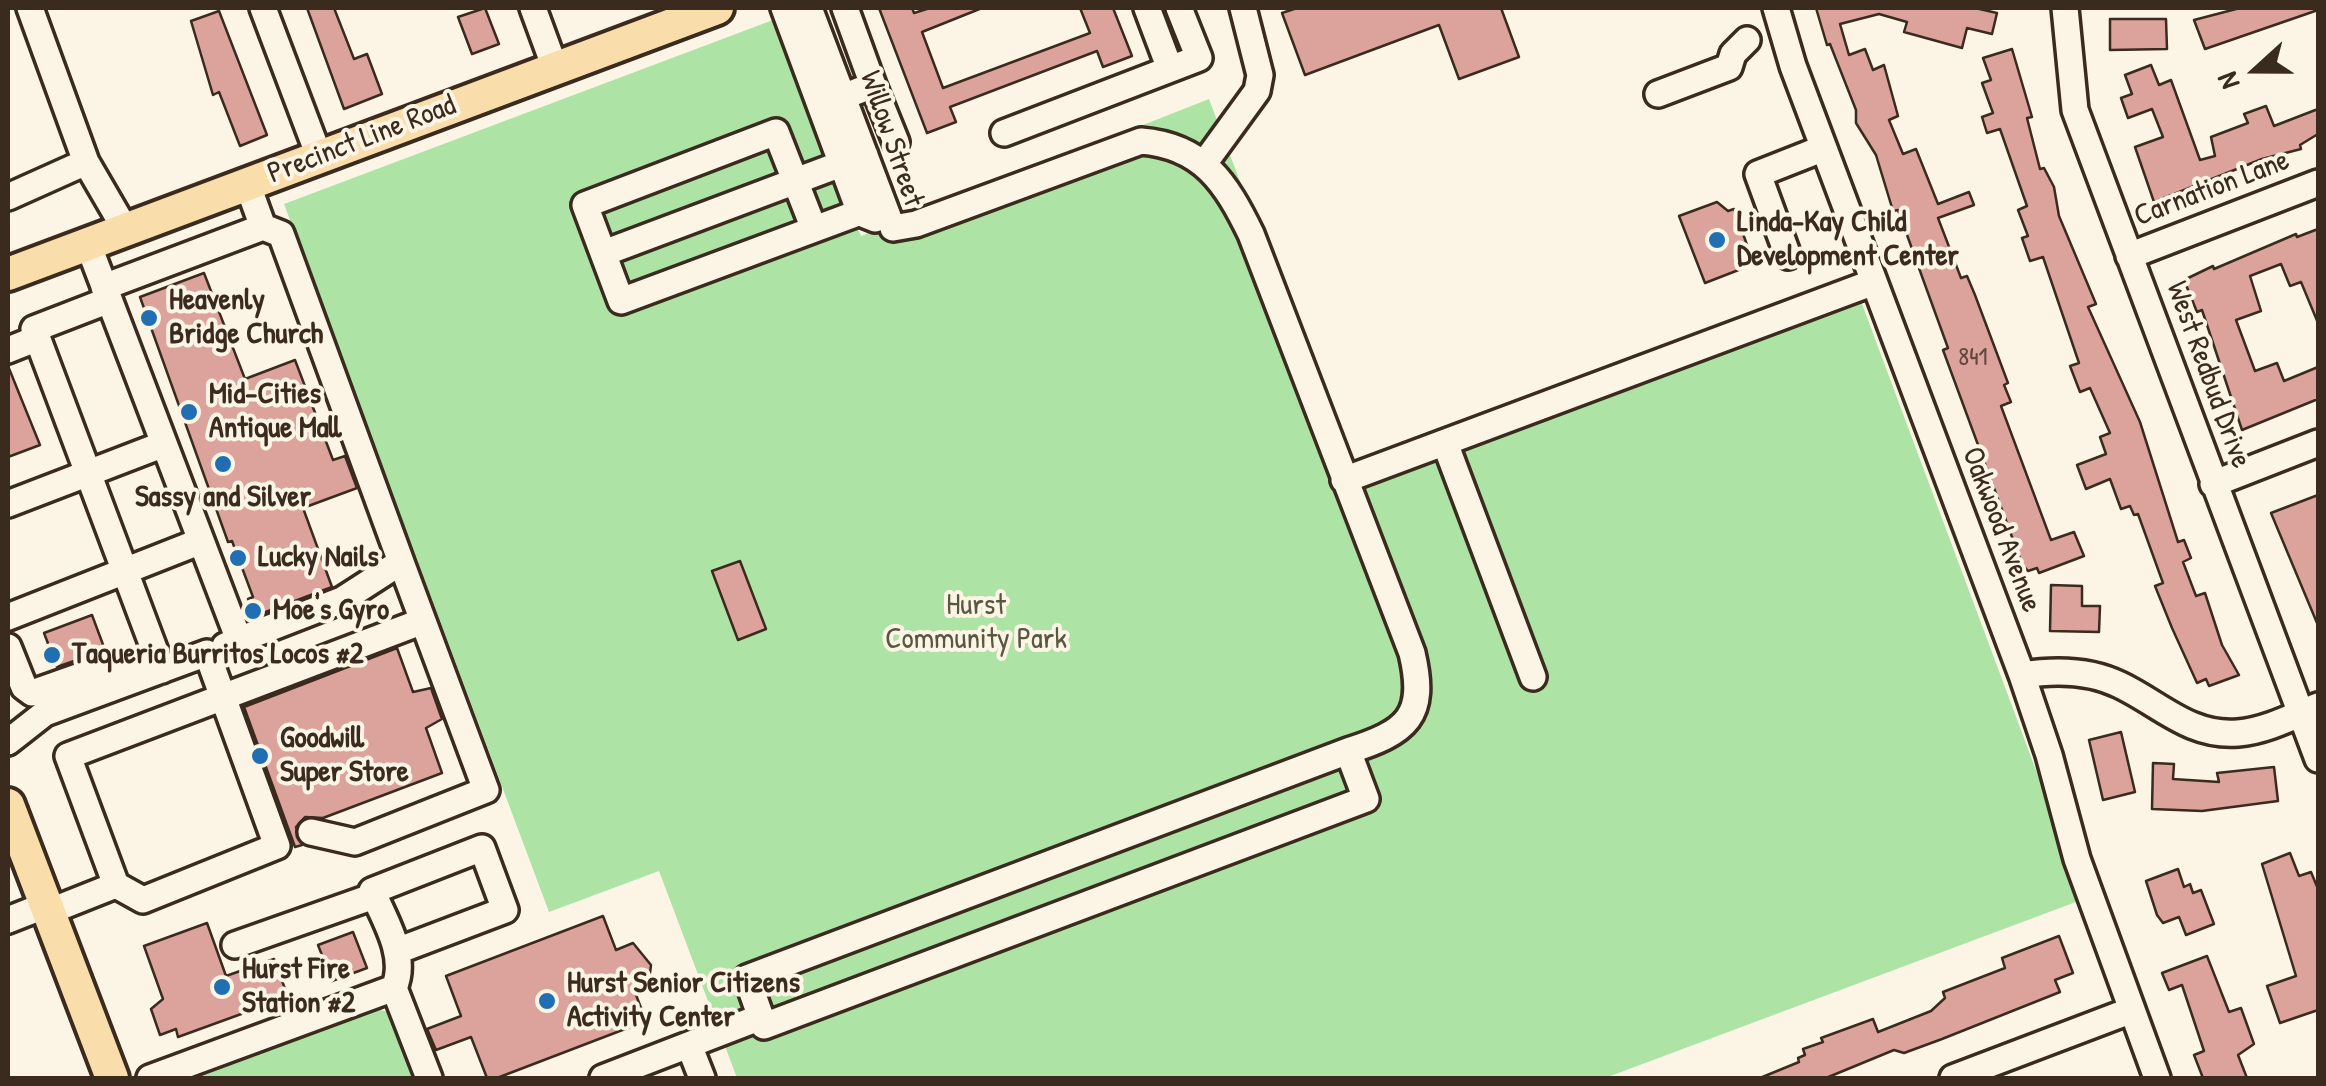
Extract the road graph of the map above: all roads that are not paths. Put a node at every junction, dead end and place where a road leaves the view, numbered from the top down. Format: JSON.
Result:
{"nodes":[{"id":1,"x":30,"y":8,"type":"edge"},
{"id":2,"x":263,"y":8,"type":"edge"},
{"id":3,"x":532,"y":8,"type":"edge"},
{"id":4,"x":717,"y":8,"type":"edge"},
{"id":5,"x":784,"y":8,"type":"edge"},
{"id":6,"x":809,"y":8,"type":"edge"},
{"id":7,"x":845,"y":8,"type":"edge"},
{"id":8,"x":1146,"y":8,"type":"edge"},
{"id":9,"x":1179,"y":8,"type":"edge"},
{"id":10,"x":1776,"y":8,"type":"edge"},
{"id":11,"x":2066,"y":8,"type":"edge"},
{"id":12,"x":1241,"y":9,"type":"edge"},
{"id":13,"x":1747,"y":40,"type":"dead end"},
{"id":14,"x":555,"y":68,"type":"junction"},
{"id":15,"x":1170,"y":69,"type":"junction"},
{"id":16,"x":874,"y":85,"type":"junction"},
{"id":17,"x":1658,"y":94,"type":"dead end"},
{"id":18,"x":831,"y":102,"type":"junction"},
{"id":19,"x":1004,"y":133,"type":"dead end"},
{"id":20,"x":896,"y":142,"type":"dead end"},
{"id":21,"x":1824,"y":148,"type":"junction"},
{"id":22,"x":319,"y":156,"type":"junction"},
{"id":23,"x":853,"y":160,"type":"junction"},
{"id":24,"x":1206,"y":161,"type":"junction"},
{"id":25,"x":86,"y":162,"type":"junction"},
{"id":26,"x":796,"y":182,"type":"junction"},
{"id":27,"x":248,"y":183,"type":"junction"},
{"id":28,"x":2318,"y":184,"type":"edge"},
{"id":29,"x":8,"y":198,"type":"edge"},
{"id":30,"x":871,"y":208,"type":"junction"},
{"id":31,"x":263,"y":227,"type":"junction"},
{"id":32,"x":125,"y":229,"type":"junction"},
{"id":33,"x":814,"y":229,"type":"junction"},
{"id":34,"x":88,"y":244,"type":"junction"},
{"id":35,"x":604,"y":254,"type":"junction"},
{"id":36,"x":1788,"y":256,"type":"dead end"},
{"id":37,"x":2129,"y":256,"type":"junction"},
{"id":38,"x":8,"y":274,"type":"edge"},
{"id":39,"x":1874,"y":282,"type":"junction"},
{"id":40,"x":107,"y":293,"type":"junction"},
{"id":41,"x":38,"y":338,"type":"junction"},
{"id":42,"x":8,"y":350,"type":"edge"},
{"id":43,"x":1445,"y":442,"type":"junction"},
{"id":44,"x":164,"y":444,"type":"junction"},
{"id":45,"x":2318,"y":444,"type":"edge"},
{"id":46,"x":88,"y":473,"type":"junction"},
{"id":47,"x":1344,"y":480,"type":"junction"},
{"id":48,"x":2213,"y":484,"type":"junction"},
{"id":49,"x":8,"y":504,"type":"edge"},
{"id":50,"x":201,"y":541,"type":"junction"},
{"id":51,"x":401,"y":562,"type":"junction"},
{"id":52,"x":125,"y":571,"type":"junction"},
{"id":53,"x":8,"y":616,"type":"edge"},
{"id":54,"x":423,"y":620,"type":"junction"},
{"id":55,"x":238,"y":640,"type":"junction"},
{"id":56,"x":8,"y":647,"type":"edge"},
{"id":57,"x":207,"y":653,"type":"junction"},
{"id":58,"x":8,"y":665,"type":"edge"},
{"id":59,"x":152,"y":674,"type":"junction"},
{"id":60,"x":2022,"y":675,"type":"junction"},
{"id":61,"x":1534,"y":677,"type":"dead end"},
{"id":62,"x":223,"y":697,"type":"junction"},
{"id":63,"x":2309,"y":710,"type":"edge"},
{"id":64,"x":45,"y":713,"type":"junction"},
{"id":65,"x":8,"y":742,"type":"edge"},
{"id":66,"x":1348,"y":752,"type":"junction"},
{"id":67,"x":2318,"y":759,"type":"edge"},
{"id":68,"x":8,"y":805,"type":"edge"},
{"id":69,"x":293,"y":839,"type":"junction"},
{"id":70,"x":116,"y":885,"type":"junction"},
{"id":71,"x":374,"y":896,"type":"junction"},
{"id":72,"x":47,"y":908,"type":"junction"},
{"id":73,"x":8,"y":920,"type":"edge"},
{"id":74,"x":235,"y":945,"type":"dead end"},
{"id":75,"x":397,"y":951,"type":"junction"},
{"id":76,"x":394,"y":988,"type":"junction"},
{"id":77,"x":2132,"y":1010,"type":"junction"},
{"id":78,"x":760,"y":1017,"type":"junction"},
{"id":79,"x":689,"y":1045,"type":"junction"},
{"id":80,"x":112,"y":1078,"type":"edge"},
{"id":81,"x":150,"y":1078,"type":"edge"},
{"id":82,"x":429,"y":1078,"type":"edge"},
{"id":83,"x":604,"y":1078,"type":"edge"},
{"id":84,"x":702,"y":1078,"type":"edge"},
{"id":85,"x":1953,"y":1078,"type":"edge"},
{"id":86,"x":2158,"y":1078,"type":"edge"}],
"edges":[{"from":1,"to":25,"type":"street"},
{"from":2,"to":22,"type":"street"},
{"from":3,"to":14,"type":"street"},
{"from":4,"to":14,"type":"main road","name":"Precinct Line Road"},
{"from":5,"to":18,"type":"street","name":"Willow Street"},
{"from":6,"to":18,"type":"street","name":"Willow Street"},
{"from":7,"to":16,"type":"street"},
{"from":8,"to":15,"type":"street"},
{"from":9,"to":15,"type":"street"},
{"from":10,"to":21,"type":"street","name":"Oakwood Avenue"},
{"from":11,"to":37,"type":"street","name":"West Redbud Drive"},
{"from":12,"to":24,"type":"street"},
{"from":13,"to":17,"type":"street"},
{"from":14,"to":22,"type":"main road","name":"Precinct Line Road"},
{"from":15,"to":19,"type":"street"},
{"from":16,"to":18,"type":"street"},
{"from":16,"to":20,"type":"street"},
{"from":18,"to":23,"type":"street","name":"Willow Street"},
{"from":21,"to":36,"type":"street"},
{"from":21,"to":39,"type":"street","name":"Oakwood Avenue"},
{"from":22,"to":27,"type":"main road","name":"Precinct Line Road"},
{"from":23,"to":26,"type":"street"},
{"from":23,"to":30,"type":"street","name":"Willow Street"},
{"from":24,"to":30,"type":"street","name":"Willow Street"},
{"from":24,"to":47,"type":"street"},
{"from":25,"to":29,"type":"street"},
{"from":25,"to":32,"type":"street"},
{"from":26,"to":33,"type":"street"},
{"from":26,"to":35,"type":"street"},
{"from":26,"to":35,"type":"street"},
{"from":27,"to":31,"type":"street"},
{"from":27,"to":32,"type":"main road","name":"Precinct Line Road"},
{"from":28,"to":37,"type":"street","name":"Carnation Lane"},
{"from":30,"to":33,"type":"street"},
{"from":31,"to":40,"type":"street"},
{"from":31,"to":51,"type":"street"},
{"from":32,"to":34,"type":"main road","name":"Precinct Line Road"},
{"from":33,"to":35,"type":"street"},
{"from":34,"to":38,"type":"main road","name":"Precinct Line Road"},
{"from":34,"to":40,"type":"street"},
{"from":37,"to":48,"type":"street","name":"West Redbud Drive"},
{"from":39,"to":43,"type":"street"},
{"from":39,"to":60,"type":"street","name":"Oakwood Avenue"},
{"from":40,"to":41,"type":"street"},
{"from":40,"to":44,"type":"street"},
{"from":41,"to":42,"type":"street"},
{"from":41,"to":46,"type":"street"},
{"from":43,"to":47,"type":"street"},
{"from":43,"to":61,"type":"street"},
{"from":44,"to":46,"type":"street"},
{"from":44,"to":50,"type":"street"},
{"from":45,"to":48,"type":"street"},
{"from":46,"to":49,"type":"street"},
{"from":46,"to":52,"type":"street"},
{"from":47,"to":66,"type":"street"},
{"from":48,"to":63,"type":"street","name":"West Redbud Drive"},
{"from":50,"to":52,"type":"street"},
{"from":50,"to":55,"type":"street"},
{"from":51,"to":54,"type":"street"},
{"from":51,"to":55,"type":"street"},
{"from":52,"to":53,"type":"street"},
{"from":52,"to":59,"type":"street"},
{"from":54,"to":62,"type":"street"},
{"from":54,"to":69,"type":"street"},
{"from":55,"to":57,"type":"street"},
{"from":56,"to":59,"type":"street"},
{"from":57,"to":59,"type":"street"},
{"from":57,"to":62,"type":"street"},
{"from":58,"to":64,"type":"street"},
{"from":59,"to":64,"type":"street"},
{"from":60,"to":63,"type":"street"},
{"from":60,"to":77,"type":"street","name":"Oakwood Avenue"},
{"from":62,"to":69,"type":"street"},
{"from":62,"to":70,"type":"street"},
{"from":63,"to":67,"type":"street","name":"West Redbud Drive"},
{"from":64,"to":65,"type":"street"},
{"from":66,"to":78,"type":"street"},
{"from":66,"to":78,"type":"street"},
{"from":68,"to":72,"type":"main road"},
{"from":69,"to":70,"type":"street"},
{"from":70,"to":72,"type":"street"},
{"from":71,"to":74,"type":"street"},
{"from":71,"to":75,"type":"street"},
{"from":71,"to":75,"type":"street"},
{"from":72,"to":73,"type":"street"},
{"from":72,"to":80,"type":"main road"},
{"from":75,"to":76,"type":"street"},
{"from":76,"to":81,"type":"street"},
{"from":76,"to":82,"type":"street"},
{"from":77,"to":85,"type":"street"},
{"from":77,"to":86,"type":"street","name":"Oakwood Avenue"},
{"from":78,"to":79,"type":"street"},
{"from":79,"to":83,"type":"street"},
{"from":79,"to":84,"type":"street"}]}
